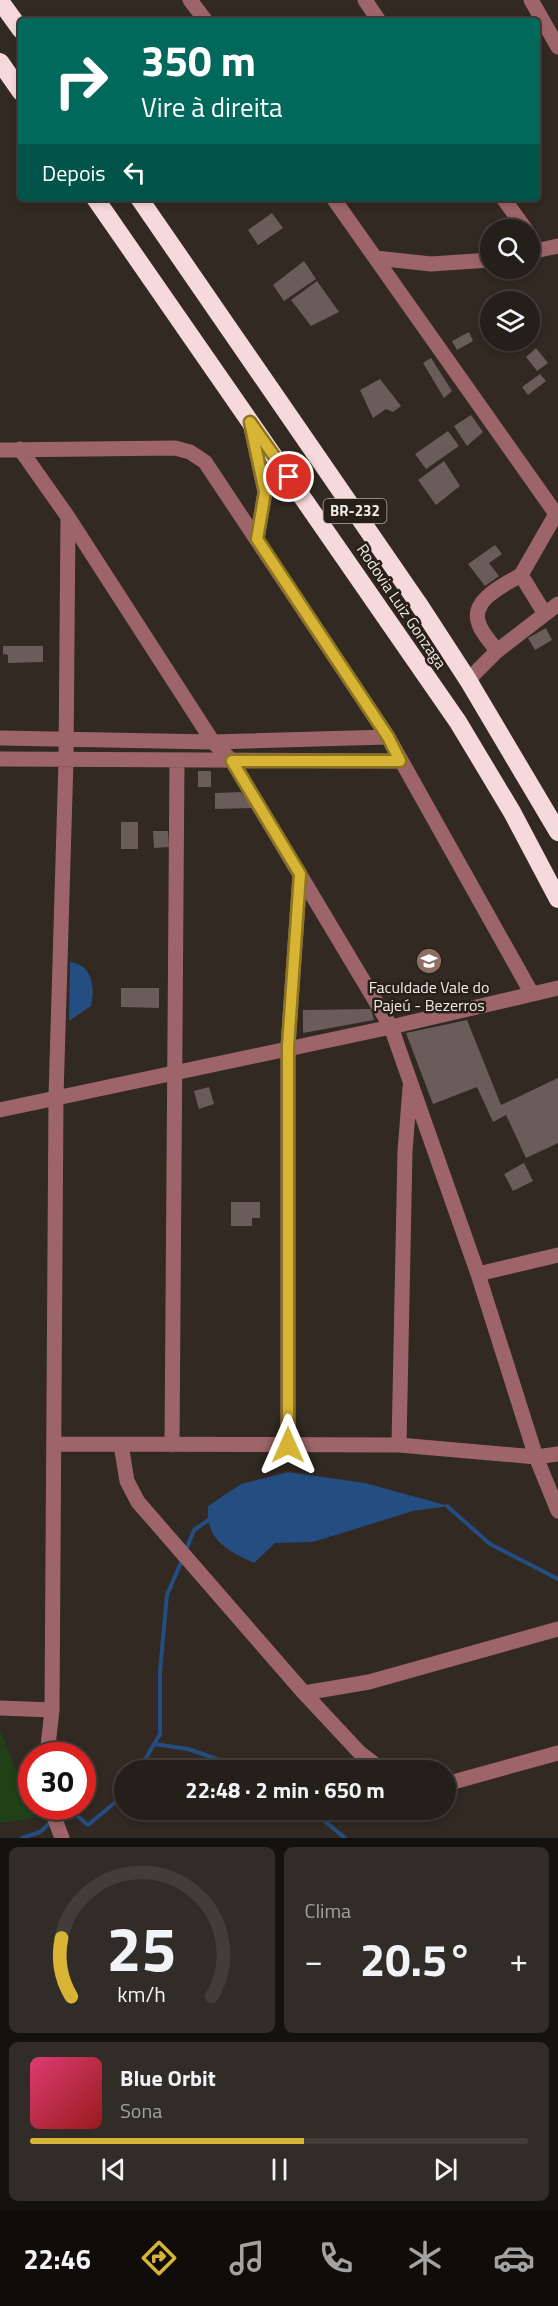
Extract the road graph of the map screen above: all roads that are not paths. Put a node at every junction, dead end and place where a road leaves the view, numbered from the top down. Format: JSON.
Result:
{"nodes":[{"id":1,"x":190,"y":0,"type":"edge"},
{"id":2,"x":365,"y":0,"type":"edge"},
{"id":3,"x":531,"y":0,"type":"edge"},
{"id":4,"x":0,"y":1,"type":"edge"},
{"id":5,"x":204,"y":18,"type":"edge"},
{"id":6,"x":377,"y":18,"type":"edge"},
{"id":7,"x":18,"y":26,"type":"edge"},
{"id":8,"x":558,"y":47,"type":"edge"},
{"id":9,"x":0,"y":62,"type":"edge"},
{"id":10,"x":18,"y":88,"type":"edge"},
{"id":11,"x":97,"y":201,"type":"edge"},
{"id":12,"x":141,"y":201,"type":"edge"},
{"id":13,"x":335,"y":201,"type":"edge"},
{"id":14,"x":506,"y":201,"type":"edge"},
{"id":15,"x":518,"y":219,"type":"edge"},
{"id":16,"x":558,"y":246,"type":"edge"},
{"id":17,"x":540,"y":250,"type":"edge"},
{"id":18,"x":376,"y":258,"type":"junction"},
{"id":19,"x":480,"y":261,"type":"edge"},
{"id":20,"x":250,"y":422,"type":"junction"},
{"id":21,"x":20,"y":449,"type":"junction"},
{"id":22,"x":0,"y":450,"type":"edge"},
{"id":23,"x":557,"y":515,"type":"edge"},
{"id":24,"x":68,"y":517,"type":"junction"},
{"id":25,"x":257,"y":539,"type":"junction"},
{"id":26,"x":521,"y":575,"type":"junction"},
{"id":27,"x":558,"y":604,"type":"edge"},
{"id":28,"x":545,"y":614,"type":"junction"},
{"id":29,"x":497,"y":651,"type":"junction"},
{"id":30,"x":468,"y":680,"type":"junction"},
{"id":31,"x":388,"y":737,"type":"junction"},
{"id":32,"x":0,"y":738,"type":"edge"},
{"id":33,"x":65,"y":739,"type":"junction"},
{"id":34,"x":213,"y":742,"type":"junction"},
{"id":35,"x":0,"y":759,"type":"edge"},
{"id":36,"x":66,"y":759,"type":"junction"},
{"id":37,"x":177,"y":760,"type":"junction"},
{"id":38,"x":232,"y":761,"type":"junction"},
{"id":39,"x":400,"y":761,"type":"junction"},
{"id":40,"x":553,"y":812,"type":"edge"},
{"id":41,"x":558,"y":832,"type":"edge"},
{"id":42,"x":300,"y":874,"type":"junction"},
{"id":43,"x":558,"y":899,"type":"edge"},
{"id":44,"x":558,"y":988,"type":"edge"},
{"id":45,"x":532,"y":994,"type":"junction"},
{"id":46,"x":391,"y":1027,"type":"junction"},
{"id":47,"x":288,"y":1046,"type":"junction"},
{"id":48,"x":175,"y":1074,"type":"junction"},
{"id":49,"x":411,"y":1082,"type":"junction"},
{"id":50,"x":56,"y":1097,"type":"junction"},
{"id":51,"x":0,"y":1110,"type":"edge"},
{"id":52,"x":558,"y":1255,"type":"edge"},
{"id":53,"x":478,"y":1274,"type":"junction"},
{"id":54,"x":54,"y":1444,"type":"junction"},
{"id":55,"x":121,"y":1445,"type":"junction"},
{"id":56,"x":172,"y":1445,"type":"junction"},
{"id":57,"x":288,"y":1445,"type":"junction"},
{"id":58,"x":399,"y":1445,"type":"junction"},
{"id":59,"x":558,"y":1454,"type":"edge"},
{"id":60,"x":536,"y":1457,"type":"junction"},
{"id":61,"x":558,"y":1511,"type":"edge"},
{"id":62,"x":558,"y":1629,"type":"edge"},
{"id":63,"x":304,"y":1693,"type":"junction"},
{"id":64,"x":0,"y":1708,"type":"edge"},
{"id":65,"x":52,"y":1710,"type":"junction"},
{"id":66,"x":48,"y":1742,"type":"edge"},
{"id":67,"x":558,"y":1753,"type":"edge"},
{"id":68,"x":369,"y":1760,"type":"edge"},
{"id":69,"x":456,"y":1781,"type":"edge"}],
"edges":[{"from":1,"to":5,"type":"street"},
{"from":2,"to":6,"type":"street"},
{"from":3,"to":8,"type":"street"},
{"from":4,"to":7,"type":"highway"},
{"from":9,"to":10,"type":"highway"},
{"from":11,"to":20,"type":"highway","name":"Rodovia Luiz Gonzaga","number":"BR-232"},
{"from":12,"to":30,"type":"highway","name":"Rodovia Luiz Gonzaga","number":"BR-232"},
{"from":13,"to":18,"type":"street"},
{"from":14,"to":15,"type":"street"},
{"from":16,"to":17,"type":"street"},
{"from":18,"to":19,"type":"street"},
{"from":18,"to":23,"type":"street"},
{"from":20,"to":25,"type":"street"},
{"from":20,"to":43,"type":"highway","name":"Rodovia Luiz Gonzaga","number":"BR-232"},
{"from":21,"to":22,"type":"street"},
{"from":21,"to":24,"type":"street"},
{"from":21,"to":25,"type":"street"},
{"from":23,"to":26,"type":"street"},
{"from":24,"to":33,"type":"street"},
{"from":24,"to":34,"type":"street"},
{"from":25,"to":31,"type":"street"},
{"from":26,"to":28,"type":"street"},
{"from":26,"to":29,"type":"street"},
{"from":27,"to":28,"type":"street"},
{"from":28,"to":29,"type":"street"},
{"from":29,"to":30,"type":"street"},
{"from":30,"to":40,"type":"highway","name":"Rodovia Luiz Gonzaga","number":"BR-232"},
{"from":31,"to":34,"type":"street"},
{"from":31,"to":39,"type":"street"},
{"from":32,"to":33,"type":"street"},
{"from":33,"to":34,"type":"street"},
{"from":33,"to":36,"type":"street"},
{"from":34,"to":38,"type":"street"},
{"from":35,"to":36,"type":"street"},
{"from":36,"to":37,"type":"street"},
{"from":36,"to":50,"type":"street"},
{"from":37,"to":38,"type":"street"},
{"from":37,"to":48,"type":"street"},
{"from":38,"to":39,"type":"street"},
{"from":38,"to":42,"type":"street"},
{"from":39,"to":45,"type":"street"},
{"from":40,"to":41,"type":"highway","name":"Rodovia Luiz Gonzaga","number":"BR-232"},
{"from":42,"to":46,"type":"street"},
{"from":42,"to":47,"type":"street"},
{"from":44,"to":45,"type":"street"},
{"from":45,"to":46,"type":"street"},
{"from":46,"to":47,"type":"street"},
{"from":46,"to":49,"type":"street"},
{"from":47,"to":48,"type":"street"},
{"from":47,"to":57,"type":"street"},
{"from":48,"to":50,"type":"street"},
{"from":48,"to":56,"type":"street"},
{"from":49,"to":53,"type":"street"},
{"from":49,"to":58,"type":"street"},
{"from":50,"to":51,"type":"street"},
{"from":50,"to":54,"type":"street"},
{"from":52,"to":53,"type":"street"},
{"from":53,"to":60,"type":"street"},
{"from":54,"to":55,"type":"street"},
{"from":54,"to":65,"type":"street"},
{"from":55,"to":56,"type":"street"},
{"from":55,"to":63,"type":"street"},
{"from":56,"to":57,"type":"street"},
{"from":57,"to":58,"type":"street"},
{"from":58,"to":60,"type":"street"},
{"from":59,"to":60,"type":"street"},
{"from":60,"to":61,"type":"street"},
{"from":62,"to":63,"type":"street"},
{"from":63,"to":68,"type":"street"},
{"from":64,"to":65,"type":"street"},
{"from":65,"to":66,"type":"street"},
{"from":67,"to":69,"type":"street"}]}
